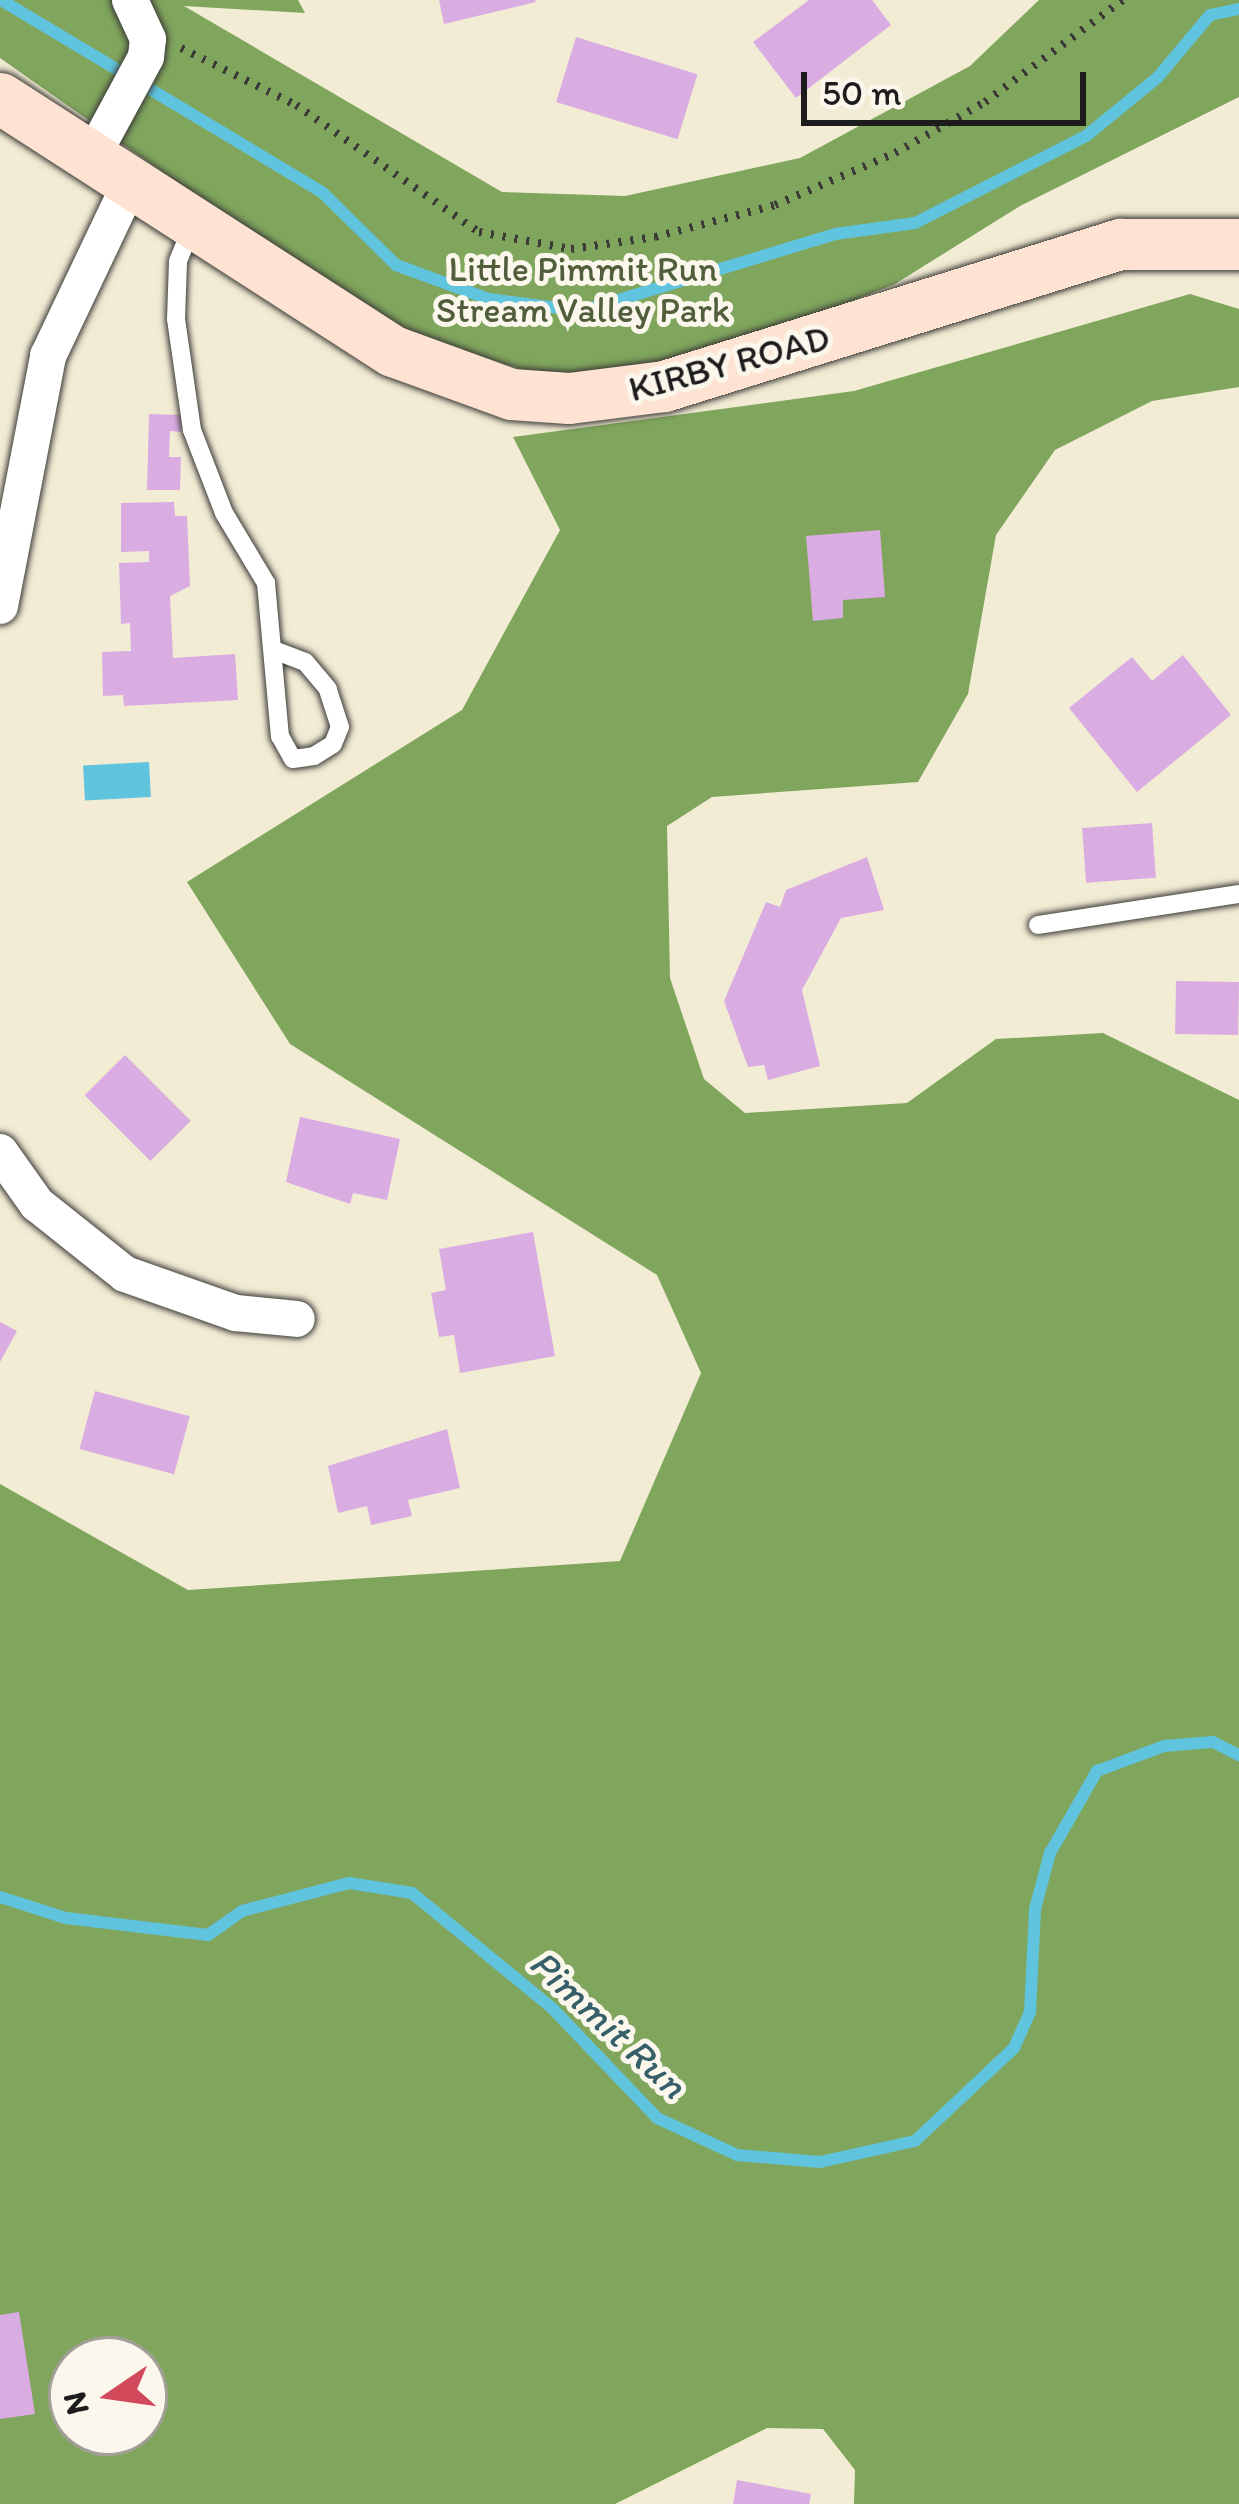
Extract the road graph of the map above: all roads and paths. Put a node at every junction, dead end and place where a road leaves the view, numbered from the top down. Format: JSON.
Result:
{"nodes":[{"id":1,"x":1124,"y":0,"type":"edge"},
{"id":2,"x":140,"y":27,"type":"edge"},
{"id":3,"x":0,"y":98,"type":"edge"},
{"id":4,"x":111,"y":154,"type":"junction"},
{"id":5,"x":194,"y":218,"type":"junction"},
{"id":6,"x":1239,"y":244,"type":"edge"},
{"id":7,"x":6,"y":556,"type":"edge"},
{"id":8,"x":0,"y":606,"type":"edge"},
{"id":9,"x":274,"y":650,"type":"junction"},
{"id":10,"x":1239,"y":894,"type":"edge"},
{"id":11,"x":1039,"y":925,"type":"dead end"},
{"id":12,"x":0,"y":1152,"type":"edge"},
{"id":13,"x":296,"y":1319,"type":"dead end"}],
"edges":[{"from":1,"to":2,"type":"path"},
{"from":2,"to":4,"type":"street"},
{"from":3,"to":4,"type":"main road","name":"KIRBY ROAD"},
{"from":4,"to":5,"type":"main road","name":"KIRBY ROAD"},
{"from":4,"to":7,"type":"street"},
{"from":5,"to":6,"type":"main road","name":"KIRBY ROAD"},
{"from":5,"to":9,"type":"lane"},
{"from":7,"to":8,"type":"street"},
{"from":9,"to":9,"type":"lane"},
{"from":10,"to":11,"type":"lane"},
{"from":12,"to":13,"type":"street"}]}
